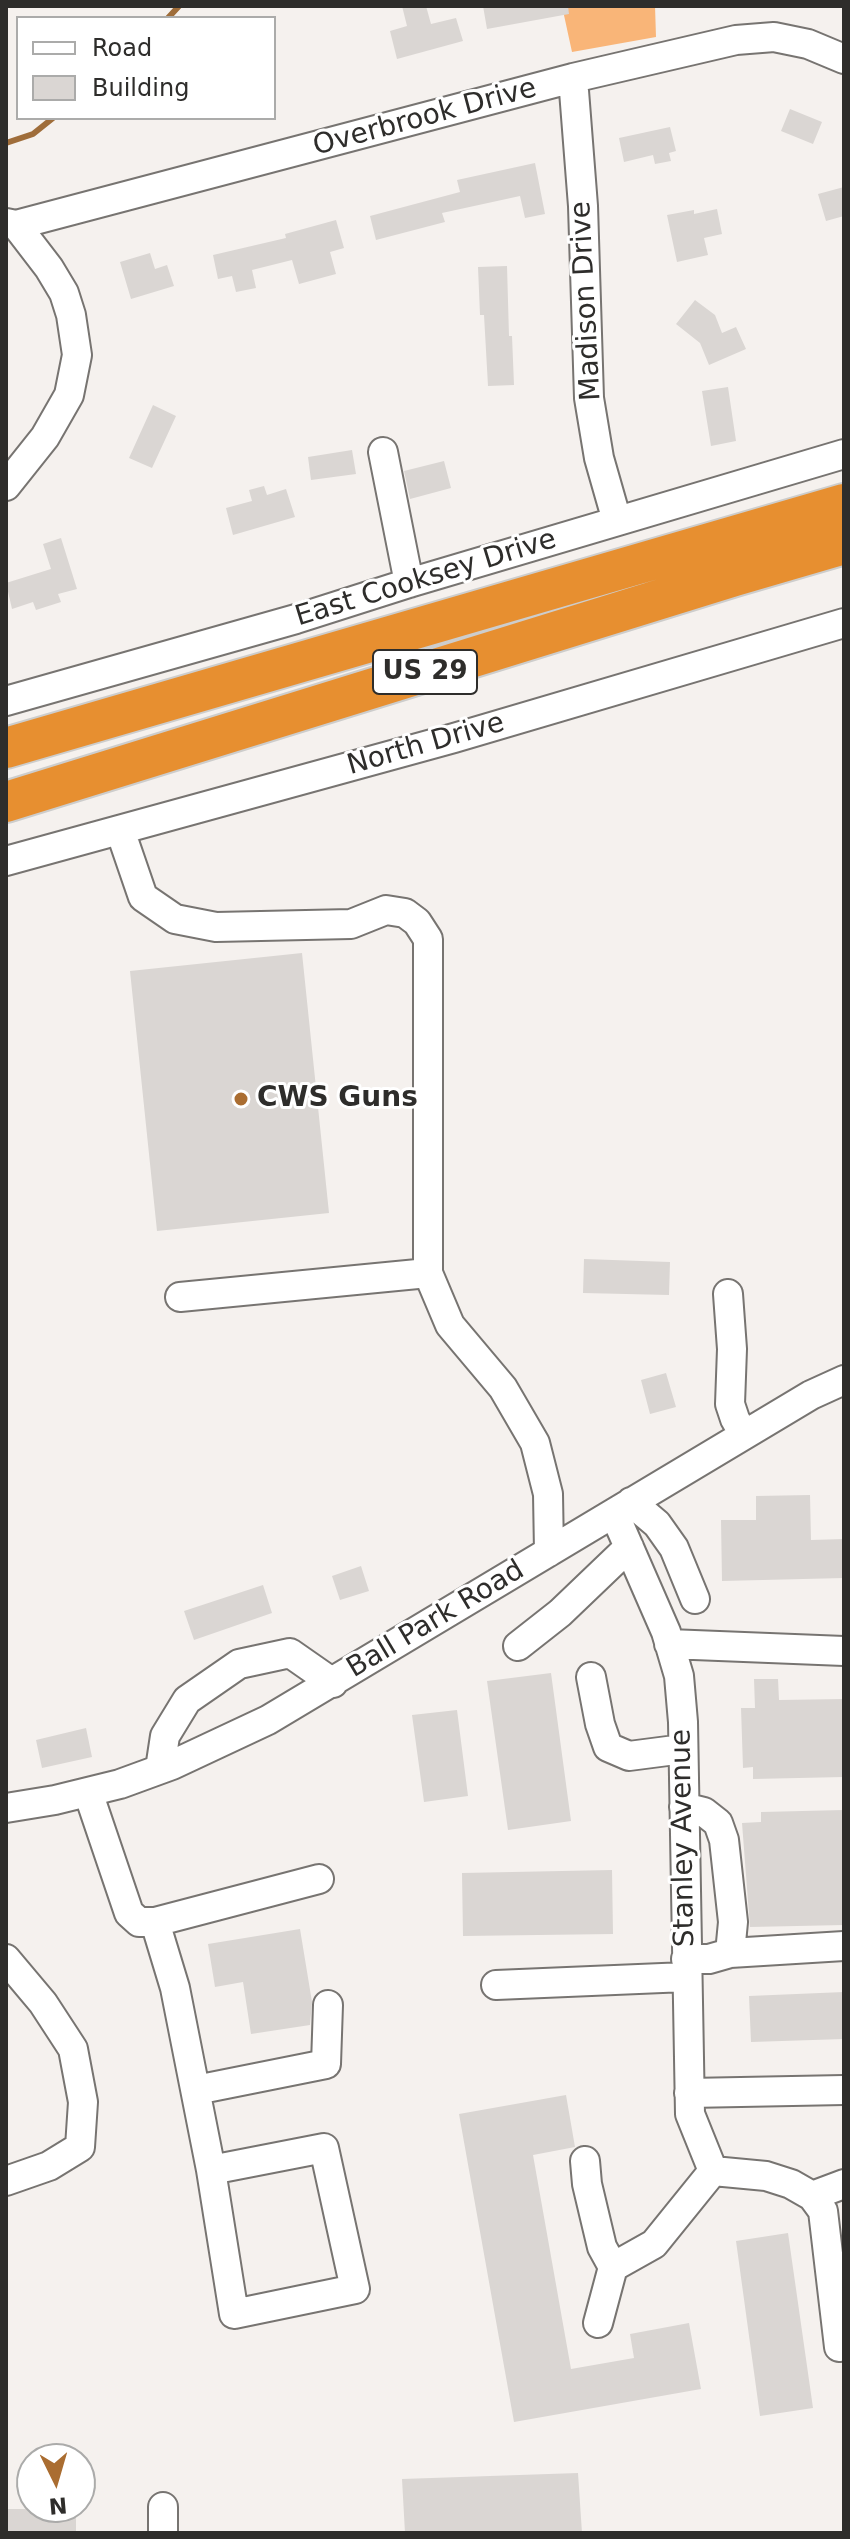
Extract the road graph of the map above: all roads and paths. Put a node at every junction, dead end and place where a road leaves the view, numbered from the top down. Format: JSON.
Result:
{"nodes":[{"id":1,"x":844,"y":59,"type":"edge"},
{"id":2,"x":573,"y":78,"type":"junction"},
{"id":3,"x":11,"y":224,"type":"edge"},
{"id":4,"x":383,"y":452,"type":"dead end"},
{"id":5,"x":844,"y":454,"type":"edge"},
{"id":6,"x":6,"y":486,"type":"edge"},
{"id":7,"x":844,"y":504,"type":"edge"},
{"id":8,"x":617,"y":521,"type":"junction"},
{"id":9,"x":844,"y":544,"type":"edge"},
{"id":10,"x":409,"y":583,"type":"junction"},
{"id":11,"x":844,"y":623,"type":"edge"},
{"id":12,"x":6,"y":701,"type":"edge"},
{"id":13,"x":6,"y":748,"type":"edge"},
{"id":14,"x":6,"y":802,"type":"edge"},
{"id":15,"x":120,"y":830,"type":"junction"},
{"id":16,"x":6,"y":861,"type":"edge"},
{"id":17,"x":428,"y":1273,"type":"junction"},
{"id":18,"x":728,"y":1294,"type":"dead end"},
{"id":19,"x":180,"y":1297,"type":"dead end"},
{"id":20,"x":844,"y":1380,"type":"edge"},
{"id":21,"x":744,"y":1435,"type":"junction"},
{"id":22,"x":622,"y":1508,"type":"junction"},
{"id":23,"x":629,"y":1547,"type":"junction"},
{"id":24,"x":549,"y":1552,"type":"junction"},
{"id":25,"x":695,"y":1599,"type":"dead end"},
{"id":26,"x":669,"y":1644,"type":"junction"},
{"id":27,"x":518,"y":1646,"type":"dead end"},
{"id":28,"x":844,"y":1651,"type":"edge"},
{"id":29,"x":591,"y":1677,"type":"dead end"},
{"id":30,"x":333,"y":1683,"type":"junction"},
{"id":31,"x":683,"y":1749,"type":"junction"},
{"id":32,"x":160,"y":1769,"type":"junction"},
{"id":33,"x":88,"y":1792,"type":"junction"},
{"id":34,"x":684,"y":1807,"type":"junction"},
{"id":35,"x":6,"y":1808,"type":"edge"},
{"id":36,"x":319,"y":1879,"type":"dead end"},
{"id":37,"x":155,"y":1922,"type":"junction"},
{"id":38,"x":844,"y":1946,"type":"edge"},
{"id":39,"x":730,"y":1953,"type":"junction"},
{"id":40,"x":6,"y":1959,"type":"edge"},
{"id":41,"x":686,"y":1968,"type":"junction"},
{"id":42,"x":496,"y":1985,"type":"dead end"},
{"id":43,"x":328,"y":2005,"type":"dead end"},
{"id":44,"x":196,"y":2090,"type":"junction"},
{"id":45,"x":844,"y":2090,"type":"edge"},
{"id":46,"x":689,"y":2093,"type":"junction"},
{"id":47,"x":585,"y":2161,"type":"dead end"},
{"id":48,"x":211,"y":2170,"type":"junction"},
{"id":49,"x":713,"y":2171,"type":"junction"},
{"id":50,"x":6,"y":2181,"type":"edge"},
{"id":51,"x":844,"y":2184,"type":"edge"},
{"id":52,"x":812,"y":2196,"type":"junction"},
{"id":53,"x":613,"y":2267,"type":"junction"},
{"id":54,"x":598,"y":2323,"type":"dead end"},
{"id":55,"x":839,"y":2347,"type":"dead end"}],
"edges":[{"from":1,"to":2,"type":"street","name":"Overbrook Drive"},
{"from":2,"to":3,"type":"street","name":"Overbrook Drive"},
{"from":2,"to":8,"type":"street","name":"Madison Drive"},
{"from":3,"to":6,"type":"street"},
{"from":4,"to":10,"type":"street"},
{"from":5,"to":8,"type":"street","name":"East Cooksey Drive"},
{"from":7,"to":13,"type":"highway","number":"US 29"},
{"from":8,"to":10,"type":"street","name":"East Cooksey Drive"},
{"from":9,"to":14,"type":"highway","number":"US 29"},
{"from":10,"to":12,"type":"street","name":"East Cooksey Drive"},
{"from":11,"to":15,"type":"street","name":"North Drive"},
{"from":15,"to":16,"type":"street","name":"North Drive"},
{"from":15,"to":17,"type":"street"},
{"from":17,"to":19,"type":"street"},
{"from":17,"to":24,"type":"street"},
{"from":18,"to":21,"type":"street"},
{"from":20,"to":21,"type":"street","name":"Ball Park Road"},
{"from":21,"to":22,"type":"street","name":"Ball Park Road"},
{"from":22,"to":23,"type":"street","name":"Stanley Avenue"},
{"from":22,"to":24,"type":"street","name":"Ball Park Road"},
{"from":22,"to":25,"type":"street"},
{"from":23,"to":26,"type":"street","name":"Stanley Avenue"},
{"from":23,"to":27,"type":"street"},
{"from":24,"to":30,"type":"street","name":"Ball Park Road"},
{"from":26,"to":28,"type":"street"},
{"from":26,"to":31,"type":"street","name":"Stanley Avenue"},
{"from":29,"to":31,"type":"street"},
{"from":30,"to":32,"type":"street","name":"Ball Park Road"},
{"from":30,"to":32,"type":"street"},
{"from":31,"to":34,"type":"street","name":"Stanley Avenue"},
{"from":32,"to":33,"type":"street","name":"Ball Park Road"},
{"from":33,"to":35,"type":"street","name":"Ball Park Road"},
{"from":33,"to":37,"type":"street"},
{"from":34,"to":39,"type":"street"},
{"from":34,"to":41,"type":"street","name":"Stanley Avenue"},
{"from":36,"to":37,"type":"street"},
{"from":37,"to":44,"type":"street"},
{"from":38,"to":39,"type":"street"},
{"from":39,"to":41,"type":"street"},
{"from":40,"to":50,"type":"street"},
{"from":41,"to":42,"type":"street"},
{"from":41,"to":46,"type":"street","name":"Stanley Avenue"},
{"from":43,"to":44,"type":"street"},
{"from":44,"to":48,"type":"street"},
{"from":45,"to":46,"type":"street"},
{"from":46,"to":49,"type":"street","name":"Stanley Avenue"},
{"from":47,"to":53,"type":"street"},
{"from":48,"to":48,"type":"street"},
{"from":49,"to":52,"type":"street"},
{"from":49,"to":53,"type":"street"},
{"from":51,"to":52,"type":"street"},
{"from":52,"to":55,"type":"street"},
{"from":53,"to":54,"type":"street"}]}
